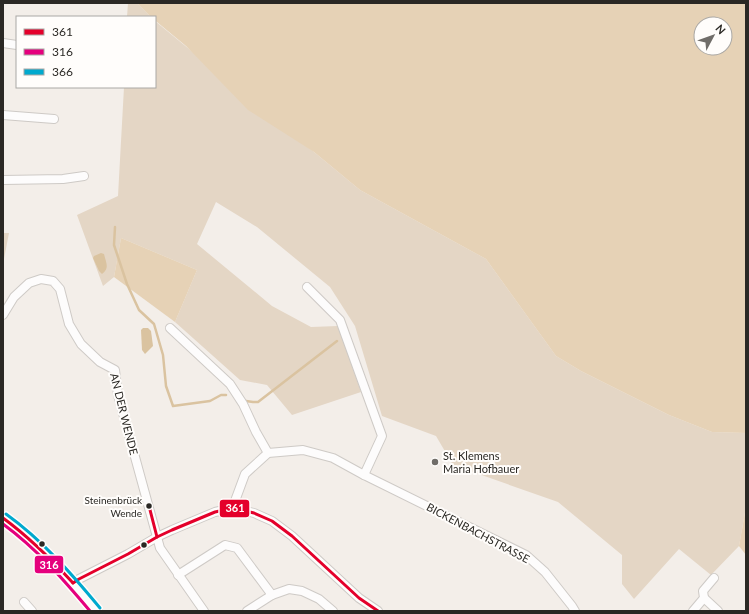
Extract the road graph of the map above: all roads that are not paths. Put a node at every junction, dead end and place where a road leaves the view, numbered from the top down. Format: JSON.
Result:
{"nodes":[{"id":1,"x":3,"y":43,"type":"edge"},
{"id":2,"x":16,"y":45,"type":"edge"},
{"id":3,"x":3,"y":115,"type":"edge"},
{"id":4,"x":54,"y":119,"type":"dead end"},
{"id":5,"x":84,"y":176,"type":"dead end"},
{"id":6,"x":3,"y":180,"type":"edge"},
{"id":7,"x":307,"y":287,"type":"dead end"},
{"id":8,"x":3,"y":315,"type":"edge"},
{"id":9,"x":170,"y":328,"type":"dead end"},
{"id":10,"x":268,"y":453,"type":"junction"},
{"id":11,"x":364,"y":475,"type":"junction"},
{"id":12,"x":233,"y":508,"type":"junction"},
{"id":13,"x":3,"y":518,"type":"edge"},
{"id":14,"x":157,"y":537,"type":"junction"},
{"id":15,"x":178,"y":575,"type":"junction"},
{"id":16,"x":714,"y":578,"type":"dead end"},
{"id":17,"x":73,"y":583,"type":"junction"},
{"id":18,"x":272,"y":595,"type":"junction"},
{"id":19,"x":704,"y":598,"type":"junction"},
{"id":20,"x":24,"y":602,"type":"dead end"},
{"id":21,"x":32,"y":611,"type":"edge"},
{"id":22,"x":96,"y":611,"type":"edge"},
{"id":23,"x":204,"y":611,"type":"edge"},
{"id":24,"x":247,"y":611,"type":"edge"},
{"id":25,"x":333,"y":611,"type":"edge"},
{"id":26,"x":378,"y":611,"type":"edge"},
{"id":27,"x":575,"y":611,"type":"edge"},
{"id":28,"x":693,"y":611,"type":"edge"},
{"id":29,"x":718,"y":611,"type":"edge"}],
"edges":[{"from":1,"to":2,"type":"street"},
{"from":3,"to":4,"type":"street"},
{"from":5,"to":6,"type":"street"},
{"from":7,"to":11,"type":"street"},
{"from":8,"to":14,"type":"street","name":"AN DER WENDE"},
{"from":9,"to":10,"type":"street"},
{"from":10,"to":11,"type":"street","name":"BICKENBACHSTRASSE"},
{"from":10,"to":12,"type":"street"},
{"from":11,"to":27,"type":"street","name":"BICKENBACHSTRASSE"},
{"from":12,"to":14,"type":"street"},
{"from":12,"to":26,"type":"street"},
{"from":13,"to":17,"type":"main road"},
{"from":14,"to":15,"type":"street"},
{"from":14,"to":17,"type":"street"},
{"from":15,"to":18,"type":"street"},
{"from":15,"to":23,"type":"street"},
{"from":16,"to":19,"type":"street"},
{"from":17,"to":22,"type":"main road"},
{"from":18,"to":24,"type":"street"},
{"from":18,"to":25,"type":"street"},
{"from":19,"to":28,"type":"street"},
{"from":19,"to":29,"type":"street"},
{"from":20,"to":21,"type":"street"}]}
